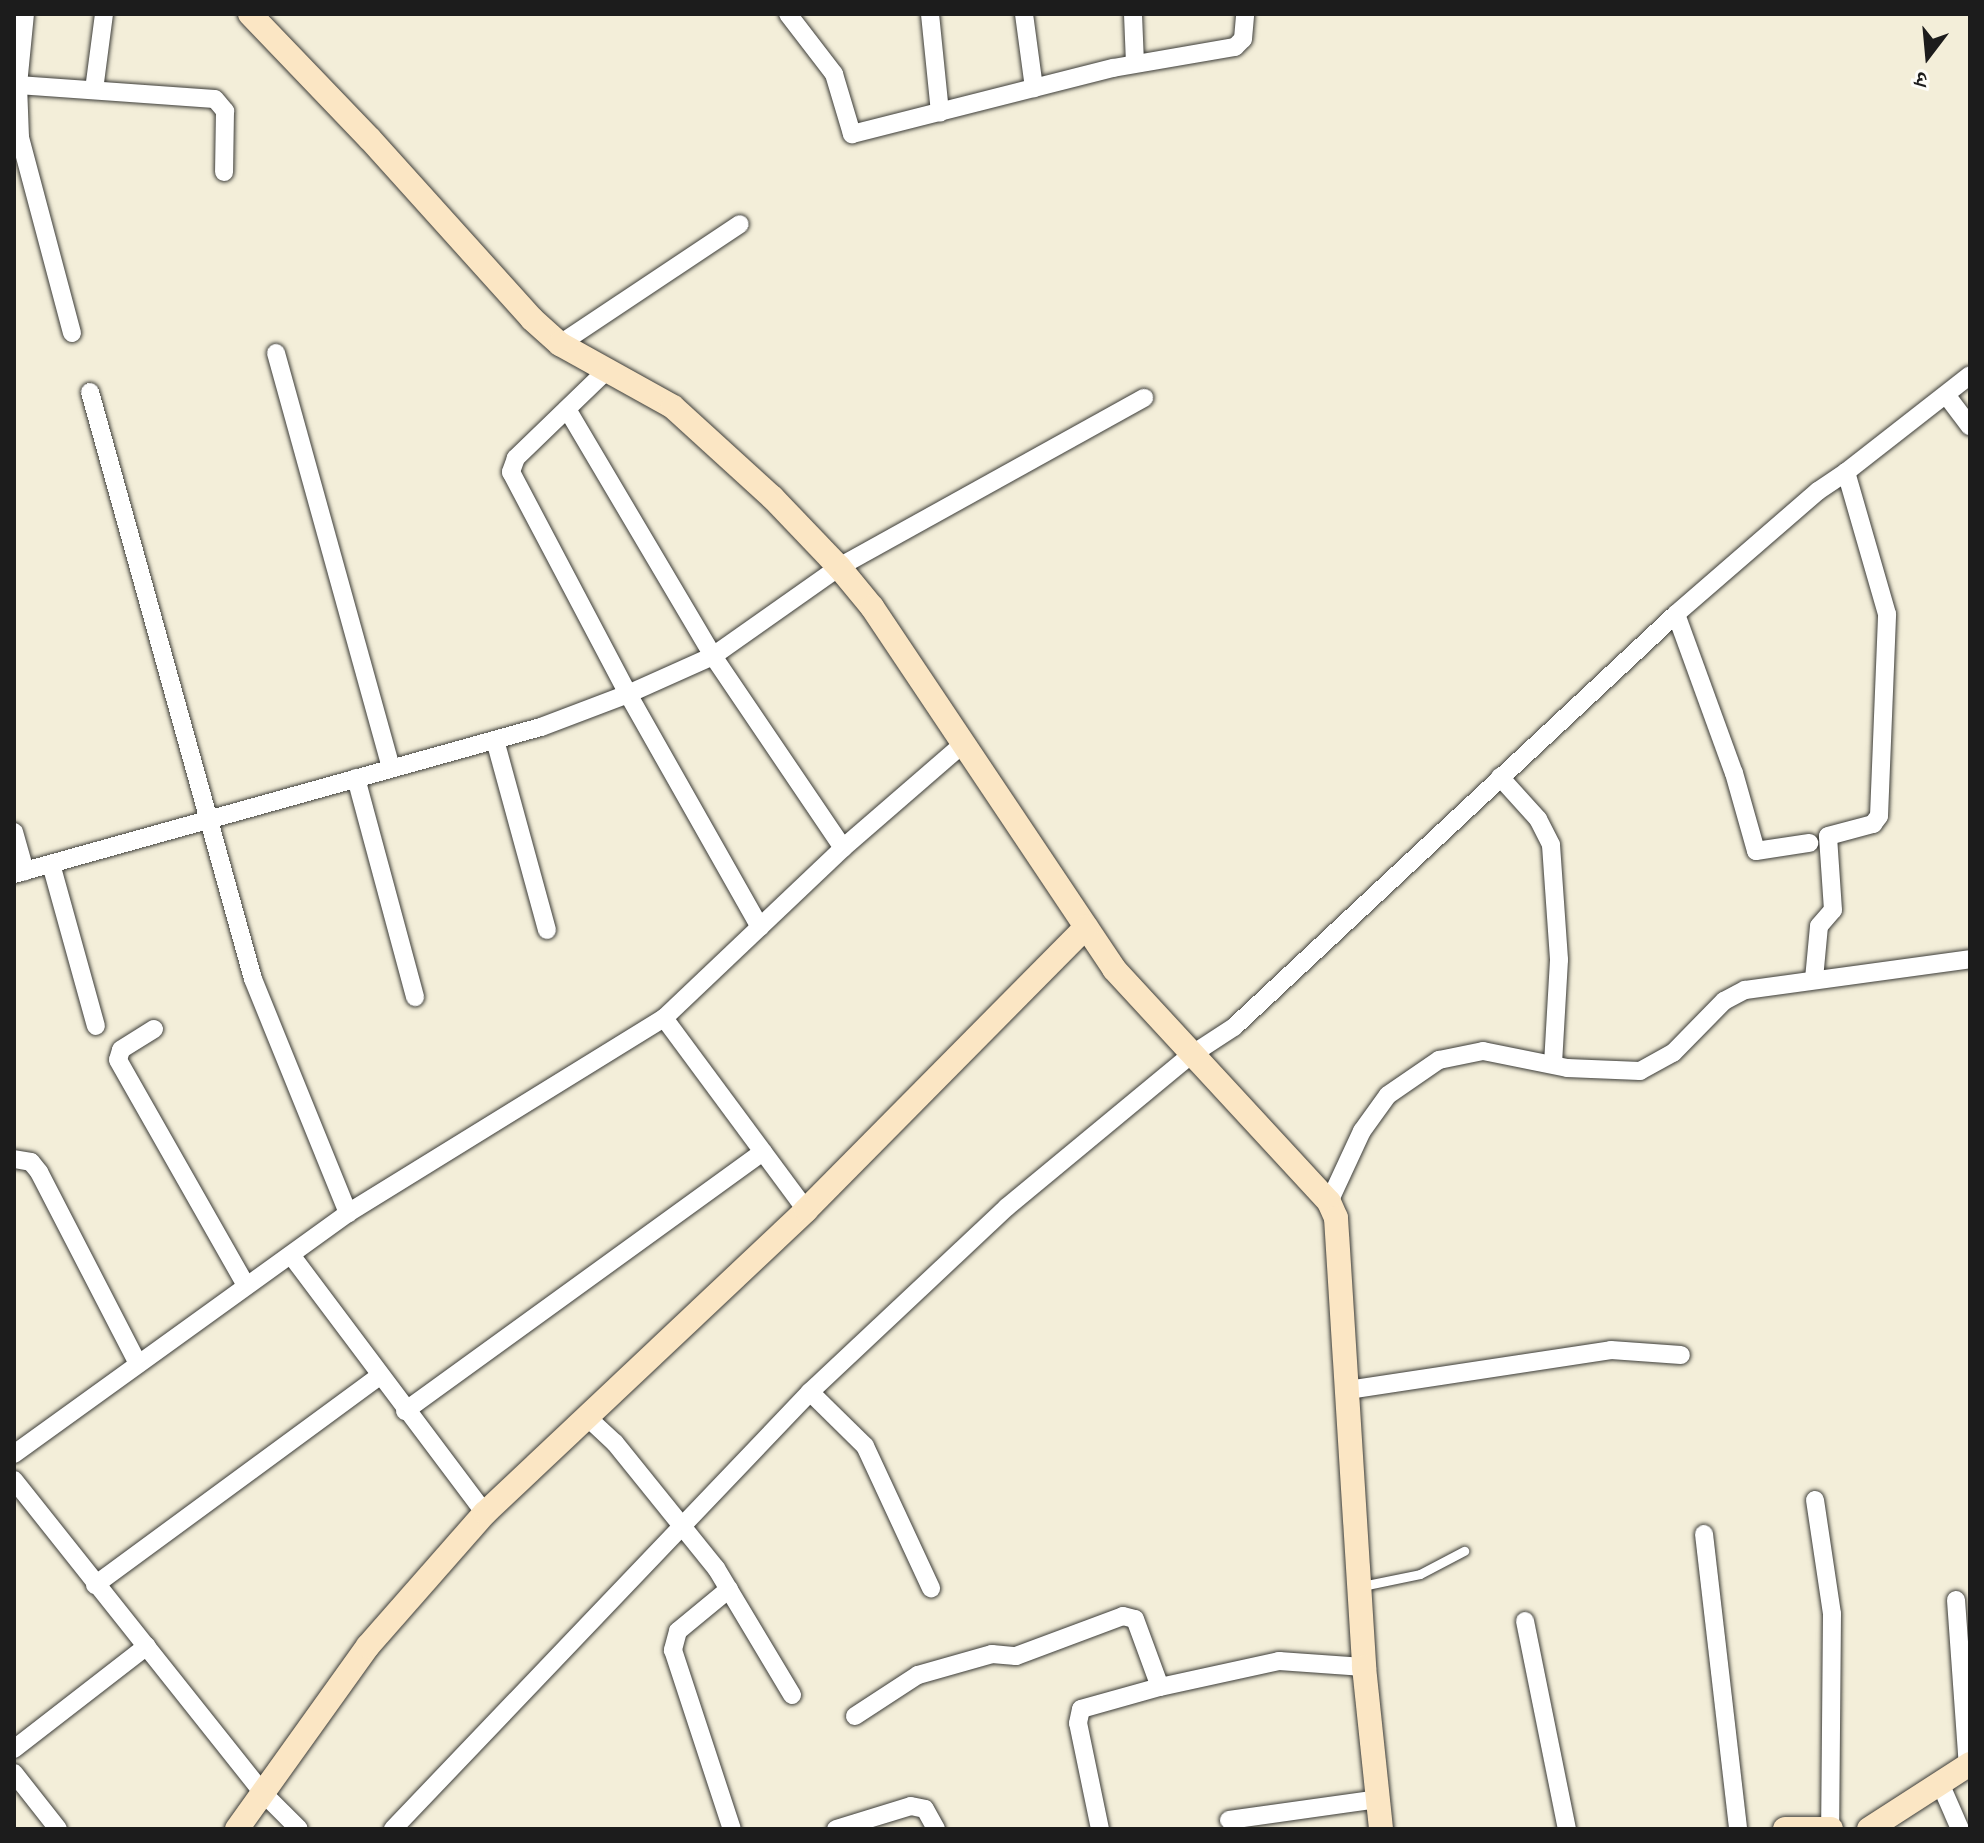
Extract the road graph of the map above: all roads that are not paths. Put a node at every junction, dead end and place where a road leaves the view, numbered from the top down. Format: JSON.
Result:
{"nodes":[{"id":1,"x":25,"y":14,"type":"edge"},
{"id":2,"x":104,"y":14,"type":"edge"},
{"id":3,"x":250,"y":14,"type":"edge"},
{"id":4,"x":788,"y":14,"type":"edge"},
{"id":5,"x":930,"y":14,"type":"edge"},
{"id":6,"x":1024,"y":14,"type":"edge"},
{"id":7,"x":1133,"y":14,"type":"edge"},
{"id":8,"x":1245,"y":14,"type":"edge"},
{"id":9,"x":1135,"y":63,"type":"junction"},
{"id":10,"x":18,"y":85,"type":"junction"},
{"id":11,"x":1034,"y":88,"type":"junction"},
{"id":12,"x":94,"y":90,"type":"junction"},
{"id":13,"x":940,"y":112,"type":"junction"},
{"id":14,"x":17,"y":137,"type":"edge"},
{"id":15,"x":224,"y":172,"type":"dead end"},
{"id":16,"x":740,"y":224,"type":"dead end"},
{"id":17,"x":72,"y":333,"type":"dead end"},
{"id":18,"x":560,"y":344,"type":"junction"},
{"id":19,"x":276,"y":353,"type":"dead end"},
{"id":20,"x":607,"y":370,"type":"junction"},
{"id":21,"x":1970,"y":375,"type":"edge"},
{"id":22,"x":90,"y":392,"type":"dead end"},
{"id":23,"x":1947,"y":396,"type":"junction"},
{"id":24,"x":1144,"y":398,"type":"dead end"},
{"id":25,"x":567,"y":409,"type":"junction"},
{"id":26,"x":1970,"y":426,"type":"edge"},
{"id":27,"x":1846,"y":472,"type":"junction"},
{"id":28,"x":839,"y":567,"type":"junction"},
{"id":29,"x":1676,"y":614,"type":"junction"},
{"id":30,"x":713,"y":656,"type":"junction"},
{"id":31,"x":628,"y":694,"type":"junction"},
{"id":32,"x":495,"y":740,"type":"junction"},
{"id":33,"x":962,"y":745,"type":"junction"},
{"id":34,"x":391,"y":767,"type":"junction"},
{"id":35,"x":1500,"y":777,"type":"junction"},
{"id":36,"x":356,"y":778,"type":"junction"},
{"id":37,"x":210,"y":818,"type":"junction"},
{"id":38,"x":14,"y":832,"type":"edge"},
{"id":39,"x":1809,"y":843,"type":"dead end"},
{"id":40,"x":843,"y":848,"type":"junction"},
{"id":41,"x":51,"y":864,"type":"junction"},
{"id":42,"x":19,"y":872,"type":"edge"},
{"id":43,"x":760,"y":927,"type":"junction"},
{"id":44,"x":1086,"y":927,"type":"junction"},
{"id":45,"x":547,"y":930,"type":"dead end"},
{"id":46,"x":1970,"y":959,"type":"edge"},
{"id":47,"x":1814,"y":979,"type":"junction"},
{"id":48,"x":415,"y":997,"type":"dead end"},
{"id":49,"x":664,"y":1018,"type":"junction"},
{"id":50,"x":96,"y":1026,"type":"dead end"},
{"id":51,"x":154,"y":1029,"type":"dead end"},
{"id":52,"x":1191,"y":1055,"type":"junction"},
{"id":53,"x":1553,"y":1064,"type":"junction"},
{"id":54,"x":763,"y":1152,"type":"junction"},
{"id":55,"x":14,"y":1159,"type":"edge"},
{"id":56,"x":1329,"y":1202,"type":"junction"},
{"id":57,"x":806,"y":1210,"type":"junction"},
{"id":58,"x":348,"y":1213,"type":"junction"},
{"id":59,"x":291,"y":1255,"type":"junction"},
{"id":60,"x":246,"y":1285,"type":"junction"},
{"id":61,"x":1681,"y":1355,"type":"dead end"},
{"id":62,"x":138,"y":1364,"type":"junction"},
{"id":63,"x":380,"y":1376,"type":"junction"},
{"id":64,"x":1348,"y":1390,"type":"junction"},
{"id":65,"x":810,"y":1392,"type":"junction"},
{"id":66,"x":405,"y":1411,"type":"junction"},
{"id":67,"x":587,"y":1417,"type":"junction"},
{"id":68,"x":14,"y":1454,"type":"edge"},
{"id":69,"x":14,"y":1480,"type":"edge"},
{"id":70,"x":1815,"y":1500,"type":"dead end"},
{"id":71,"x":485,"y":1513,"type":"junction"},
{"id":72,"x":681,"y":1527,"type":"junction"},
{"id":73,"x":1704,"y":1534,"type":"dead end"},
{"id":74,"x":1464,"y":1551,"type":"dead end"},
{"id":75,"x":95,"y":1585,"type":"junction"},
{"id":76,"x":1358,"y":1587,"type":"junction"},
{"id":77,"x":931,"y":1588,"type":"dead end"},
{"id":78,"x":729,"y":1589,"type":"junction"},
{"id":79,"x":1956,"y":1600,"type":"dead end"},
{"id":80,"x":1525,"y":1621,"type":"dead end"},
{"id":81,"x":147,"y":1646,"type":"junction"},
{"id":82,"x":1364,"y":1667,"type":"junction"},
{"id":83,"x":1160,"y":1687,"type":"junction"},
{"id":84,"x":792,"y":1695,"type":"dead end"},
{"id":85,"x":855,"y":1716,"type":"dead end"},
{"id":86,"x":14,"y":1749,"type":"edge"},
{"id":87,"x":1969,"y":1765,"type":"edge"},
{"id":88,"x":14,"y":1773,"type":"edge"},
{"id":89,"x":1940,"y":1783,"type":"junction"},
{"id":90,"x":264,"y":1794,"type":"junction"},
{"id":91,"x":1378,"y":1799,"type":"junction"},
{"id":92,"x":1962,"y":1810,"type":"edge"},
{"id":93,"x":1229,"y":1820,"type":"dead end"},
{"id":94,"x":296,"y":1826,"type":"edge"},
{"id":95,"x":58,"y":1829,"type":"edge"},
{"id":96,"x":237,"y":1829,"type":"edge"},
{"id":97,"x":393,"y":1829,"type":"edge"},
{"id":98,"x":732,"y":1829,"type":"edge"},
{"id":99,"x":836,"y":1829,"type":"edge"},
{"id":100,"x":936,"y":1829,"type":"edge"},
{"id":101,"x":1100,"y":1829,"type":"edge"},
{"id":102,"x":1381,"y":1829,"type":"edge"},
{"id":103,"x":1567,"y":1829,"type":"edge"},
{"id":104,"x":1738,"y":1829,"type":"edge"},
{"id":105,"x":1785,"y":1829,"type":"edge"},
{"id":106,"x":1831,"y":1829,"type":"edge"},
{"id":107,"x":1869,"y":1829,"type":"edge"},
{"id":108,"x":1960,"y":1829,"type":"edge"}],
"edges":[{"from":1,"to":10,"type":"street"},
{"from":2,"to":12,"type":"street"},
{"from":3,"to":18,"type":"street"},
{"from":4,"to":13,"type":"street"},
{"from":5,"to":13,"type":"street"},
{"from":6,"to":11,"type":"street"},
{"from":7,"to":9,"type":"street"},
{"from":8,"to":9,"type":"street"},
{"from":9,"to":11,"type":"street"},
{"from":10,"to":12,"type":"street"},
{"from":10,"to":14,"type":"street"},
{"from":11,"to":13,"type":"street"},
{"from":12,"to":15,"type":"street"},
{"from":14,"to":17,"type":"street"},
{"from":16,"to":18,"type":"street"},
{"from":18,"to":20,"type":"street"},
{"from":19,"to":34,"type":"street"},
{"from":20,"to":25,"type":"street"},
{"from":20,"to":28,"type":"street"},
{"from":21,"to":23,"type":"street"},
{"from":22,"to":37,"type":"street"},
{"from":23,"to":26,"type":"street"},
{"from":23,"to":27,"type":"street"},
{"from":24,"to":28,"type":"street"},
{"from":25,"to":30,"type":"street"},
{"from":25,"to":31,"type":"street"},
{"from":27,"to":29,"type":"street"},
{"from":27,"to":47,"type":"street"},
{"from":28,"to":30,"type":"street"},
{"from":28,"to":33,"type":"street"},
{"from":29,"to":35,"type":"street"},
{"from":29,"to":39,"type":"street"},
{"from":30,"to":31,"type":"street"},
{"from":30,"to":40,"type":"street"},
{"from":31,"to":32,"type":"street"},
{"from":31,"to":43,"type":"street"},
{"from":32,"to":34,"type":"street"},
{"from":32,"to":45,"type":"street"},
{"from":33,"to":40,"type":"street"},
{"from":33,"to":44,"type":"street"},
{"from":34,"to":36,"type":"street"},
{"from":35,"to":52,"type":"street"},
{"from":35,"to":53,"type":"street"},
{"from":36,"to":37,"type":"street"},
{"from":36,"to":48,"type":"street"},
{"from":37,"to":41,"type":"street"},
{"from":37,"to":58,"type":"street"},
{"from":38,"to":42,"type":"street"},
{"from":40,"to":43,"type":"street"},
{"from":41,"to":42,"type":"street"},
{"from":41,"to":50,"type":"street"},
{"from":43,"to":49,"type":"street"},
{"from":44,"to":52,"type":"street"},
{"from":44,"to":57,"type":"street"},
{"from":46,"to":47,"type":"street"},
{"from":47,"to":53,"type":"street"},
{"from":49,"to":54,"type":"street"},
{"from":49,"to":58,"type":"street"},
{"from":51,"to":60,"type":"street"},
{"from":52,"to":56,"type":"street"},
{"from":52,"to":65,"type":"street"},
{"from":53,"to":56,"type":"street"},
{"from":54,"to":57,"type":"street"},
{"from":54,"to":66,"type":"street"},
{"from":55,"to":62,"type":"street"},
{"from":56,"to":64,"type":"street"},
{"from":57,"to":67,"type":"street"},
{"from":58,"to":59,"type":"street"},
{"from":59,"to":60,"type":"street"},
{"from":59,"to":63,"type":"street"},
{"from":60,"to":62,"type":"street"},
{"from":61,"to":64,"type":"street"},
{"from":62,"to":68,"type":"street"},
{"from":63,"to":66,"type":"street"},
{"from":63,"to":75,"type":"street"},
{"from":64,"to":76,"type":"street"},
{"from":65,"to":72,"type":"street"},
{"from":65,"to":77,"type":"street"},
{"from":66,"to":71,"type":"street"},
{"from":67,"to":71,"type":"street"},
{"from":67,"to":72,"type":"street"},
{"from":69,"to":75,"type":"street"},
{"from":70,"to":106,"type":"street"},
{"from":71,"to":90,"type":"street"},
{"from":72,"to":78,"type":"street"},
{"from":72,"to":97,"type":"street"},
{"from":73,"to":104,"type":"street"},
{"from":74,"to":76,"type":"lane"},
{"from":75,"to":81,"type":"street"},
{"from":76,"to":82,"type":"street"},
{"from":78,"to":84,"type":"street"},
{"from":78,"to":98,"type":"street"},
{"from":79,"to":87,"type":"street"},
{"from":80,"to":103,"type":"street"},
{"from":81,"to":86,"type":"street"},
{"from":81,"to":90,"type":"street"},
{"from":82,"to":83,"type":"street"},
{"from":82,"to":91,"type":"street"},
{"from":83,"to":85,"type":"street"},
{"from":83,"to":101,"type":"street"},
{"from":87,"to":89,"type":"street"},
{"from":88,"to":95,"type":"street"},
{"from":89,"to":92,"type":"street"},
{"from":89,"to":107,"type":"street"},
{"from":90,"to":94,"type":"street"},
{"from":90,"to":96,"type":"street"},
{"from":91,"to":93,"type":"street"},
{"from":91,"to":102,"type":"street"},
{"from":92,"to":108,"type":"street"},
{"from":99,"to":100,"type":"street"},
{"from":105,"to":106,"type":"street"}]}
